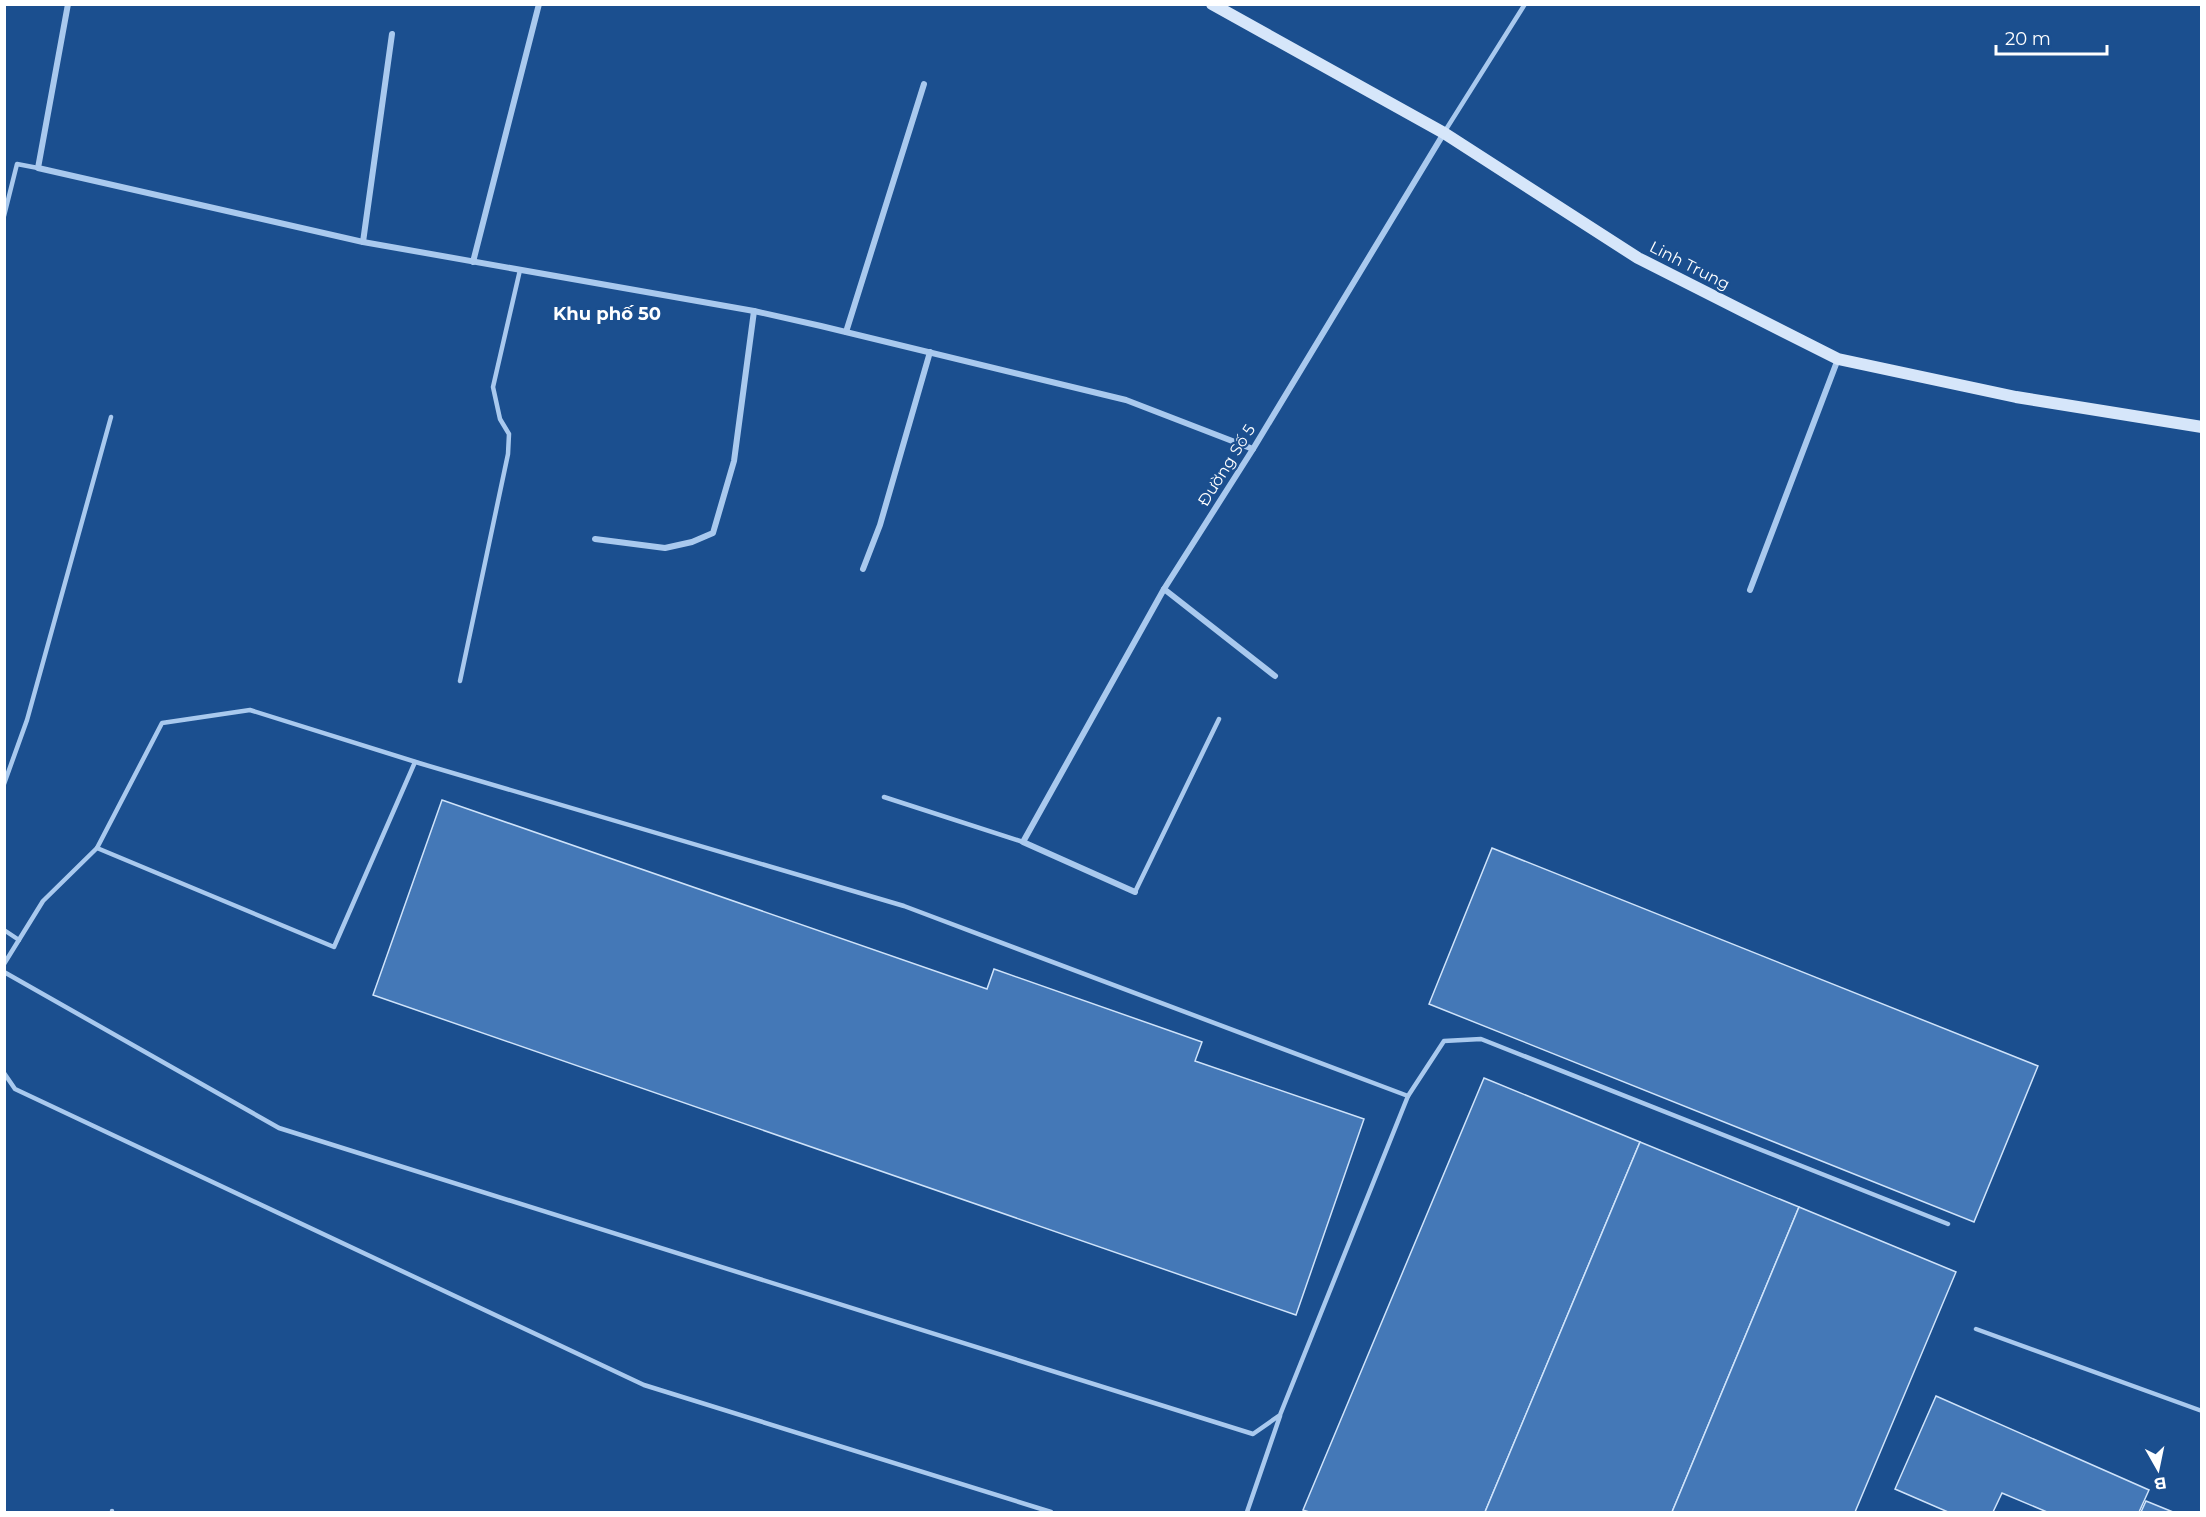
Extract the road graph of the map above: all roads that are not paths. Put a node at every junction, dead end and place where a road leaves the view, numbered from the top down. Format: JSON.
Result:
{"nodes":[{"id":1,"x":68,"y":4,"type":"edge"},
{"id":2,"x":539,"y":4,"type":"edge"},
{"id":3,"x":1212,"y":4,"type":"edge"},
{"id":4,"x":1526,"y":4,"type":"edge"},
{"id":5,"x":392,"y":34,"type":"dead end"},
{"id":6,"x":924,"y":84,"type":"dead end"},
{"id":7,"x":1444,"y":134,"type":"junction"},
{"id":8,"x":38,"y":168,"type":"junction"},
{"id":9,"x":4,"y":216,"type":"edge"},
{"id":10,"x":363,"y":242,"type":"junction"},
{"id":11,"x":473,"y":262,"type":"junction"},
{"id":12,"x":520,"y":270,"type":"junction"},
{"id":13,"x":754,"y":311,"type":"junction"},
{"id":14,"x":846,"y":332,"type":"junction"},
{"id":15,"x":930,"y":352,"type":"junction"},
{"id":16,"x":1838,"y":359,"type":"junction"},
{"id":17,"x":111,"y":417,"type":"dead end"},
{"id":18,"x":2202,"y":427,"type":"edge"},
{"id":19,"x":1253,"y":450,"type":"junction"},
{"id":20,"x":595,"y":539,"type":"dead end"},
{"id":21,"x":863,"y":568,"type":"dead end"},
{"id":22,"x":1164,"y":589,"type":"junction"},
{"id":23,"x":1750,"y":590,"type":"dead end"},
{"id":24,"x":1275,"y":676,"type":"dead end"},
{"id":25,"x":460,"y":681,"type":"dead end"},
{"id":26,"x":1219,"y":719,"type":"dead end"},
{"id":27,"x":415,"y":762,"type":"junction"},
{"id":28,"x":4,"y":784,"type":"edge"},
{"id":29,"x":885,"y":797,"type":"dead end"},
{"id":30,"x":1023,"y":842,"type":"junction"},
{"id":31,"x":97,"y":848,"type":"junction"},
{"id":32,"x":1135,"y":892,"type":"joint"},
{"id":33,"x":4,"y":930,"type":"edge"},
{"id":34,"x":19,"y":940,"type":"junction"},
{"id":35,"x":4,"y":964,"type":"edge"},
{"id":36,"x":4,"y":972,"type":"edge"},
{"id":37,"x":4,"y":1073,"type":"edge"},
{"id":38,"x":1408,"y":1096,"type":"junction"},
{"id":39,"x":1948,"y":1224,"type":"dead end"},
{"id":40,"x":1977,"y":1329,"type":"dead end"},
{"id":41,"x":2202,"y":1411,"type":"edge"},
{"id":42,"x":1280,"y":1415,"type":"junction"},
{"id":43,"x":1051,"y":1512,"type":"edge"},
{"id":44,"x":1247,"y":1512,"type":"edge"}],
"edges":[{"from":1,"to":8,"type":"street"},
{"from":2,"to":11,"type":"street"},
{"from":3,"to":7,"type":"street","name":"Linh Trung"},
{"from":4,"to":7,"type":"lane","name":"Đường Số 5"},
{"from":5,"to":10,"type":"street"},
{"from":6,"to":14,"type":"street"},
{"from":7,"to":16,"type":"street","name":"Linh Trung"},
{"from":7,"to":19,"type":"street","name":"Đường Số 5"},
{"from":8,"to":9,"type":"lane"},
{"from":8,"to":10,"type":"street"},
{"from":10,"to":11,"type":"street"},
{"from":11,"to":12,"type":"street"},
{"from":12,"to":13,"type":"street"},
{"from":12,"to":25,"type":"lane"},
{"from":13,"to":14,"type":"street"},
{"from":13,"to":20,"type":"street"},
{"from":14,"to":15,"type":"street"},
{"from":15,"to":19,"type":"street"},
{"from":15,"to":21,"type":"street"},
{"from":16,"to":18,"type":"street","name":"Linh Trung"},
{"from":16,"to":23,"type":"street"},
{"from":17,"to":28,"type":"lane"},
{"from":19,"to":22,"type":"street","name":"Đường Số 5"},
{"from":22,"to":24,"type":"street"},
{"from":22,"to":30,"type":"street","name":"Đường Số 5"},
{"from":26,"to":32,"type":"lane"},
{"from":27,"to":31,"type":"lane"},
{"from":27,"to":31,"type":"lane"},
{"from":27,"to":38,"type":"lane"},
{"from":29,"to":30,"type":"lane"},
{"from":30,"to":32,"type":"street"},
{"from":31,"to":34,"type":"lane"},
{"from":33,"to":34,"type":"lane"},
{"from":34,"to":35,"type":"lane"},
{"from":36,"to":42,"type":"lane"},
{"from":37,"to":43,"type":"lane"},
{"from":38,"to":39,"type":"lane"},
{"from":38,"to":42,"type":"lane"},
{"from":40,"to":41,"type":"lane"},
{"from":42,"to":44,"type":"lane"}]}
